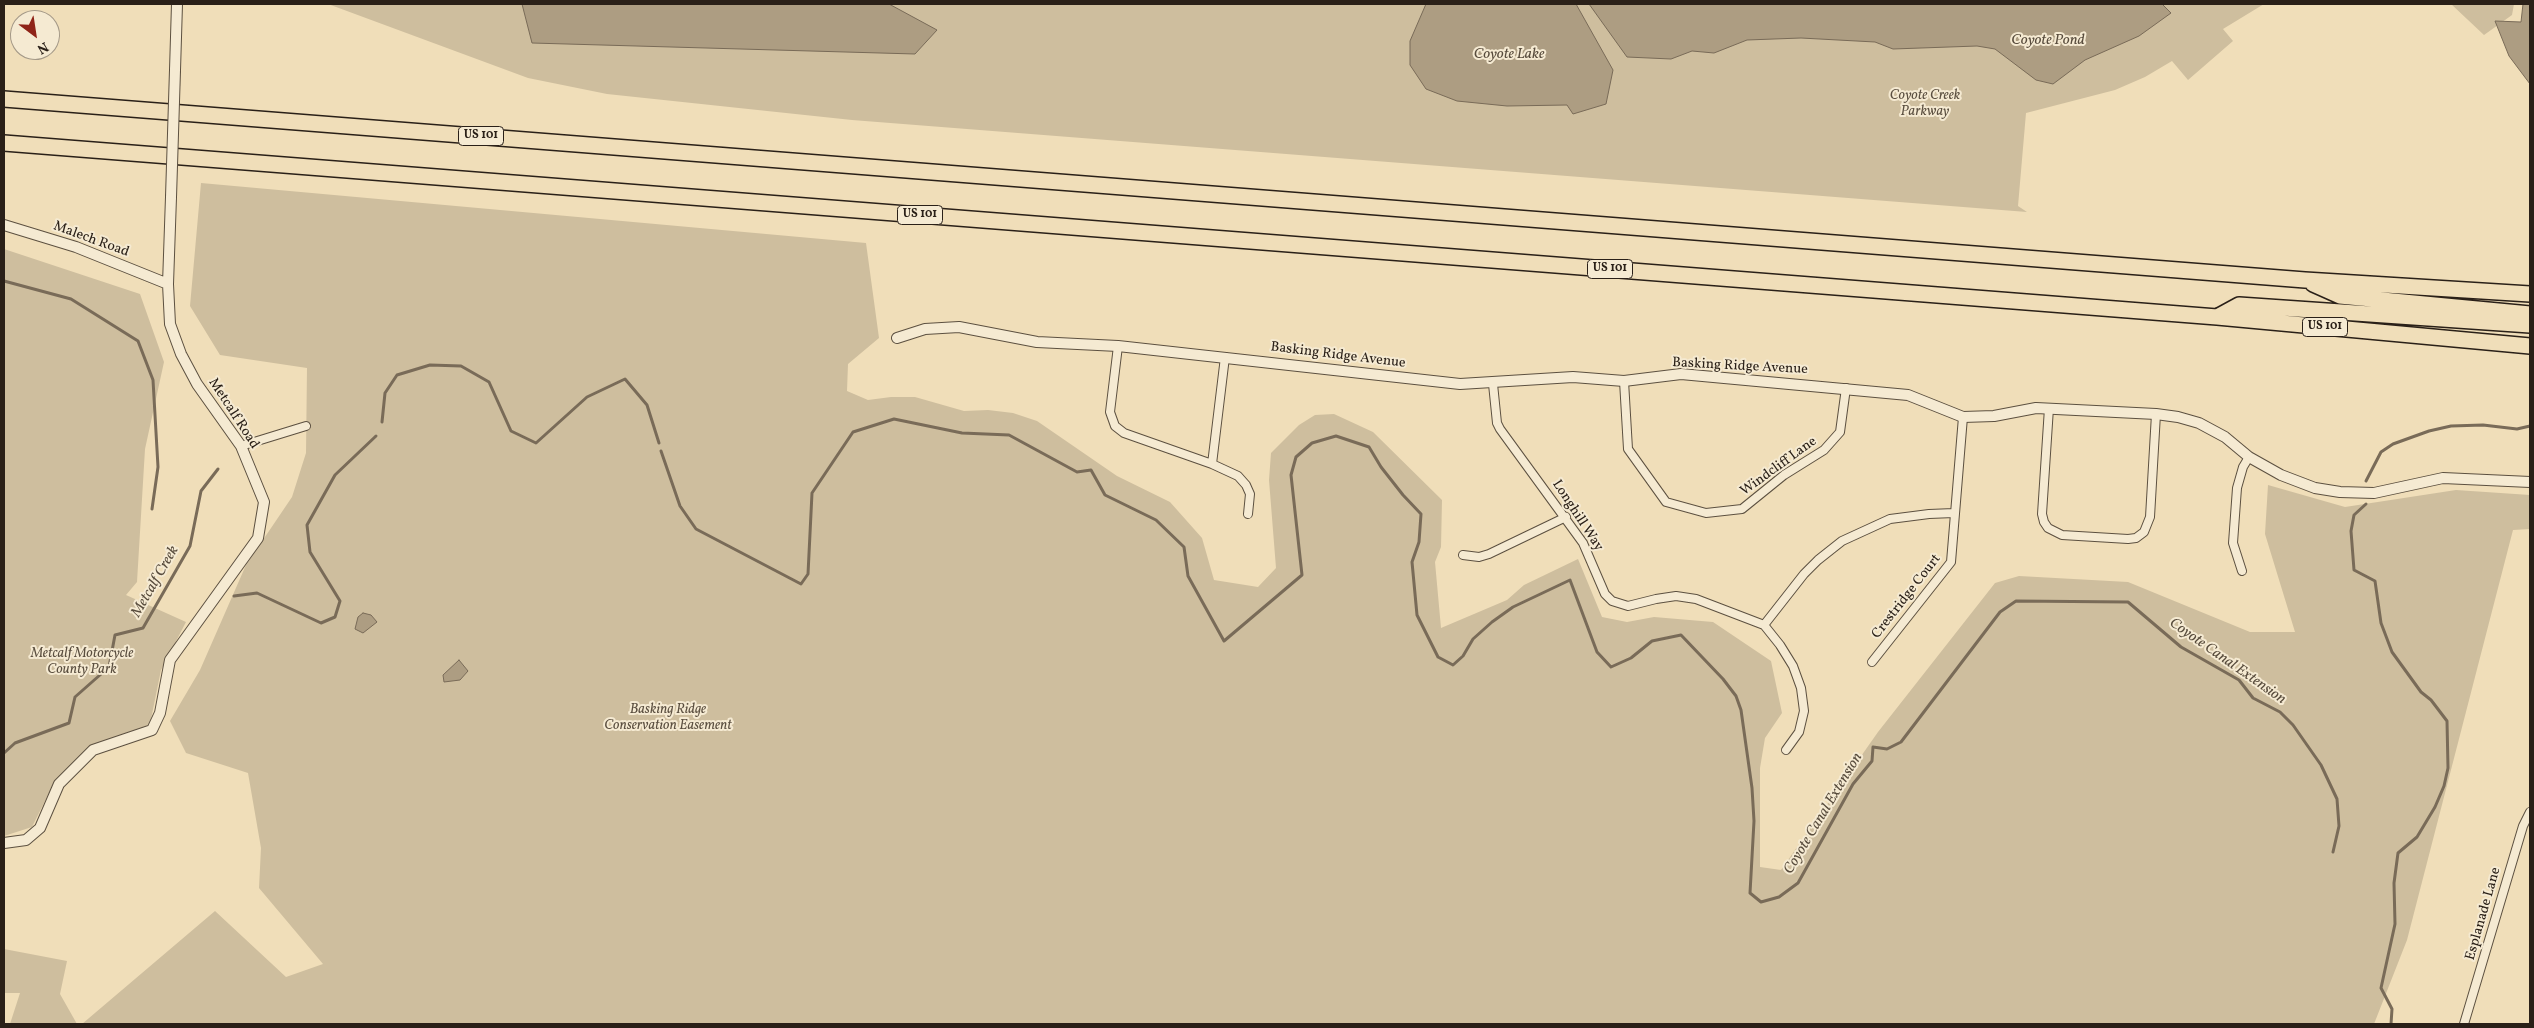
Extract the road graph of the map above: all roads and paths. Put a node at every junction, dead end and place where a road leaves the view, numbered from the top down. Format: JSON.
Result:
{"nodes":[{"id":1,"x":177,"y":4,"type":"edge"},
{"id":2,"x":4,"y":99,"type":"edge"},
{"id":3,"x":4,"y":143,"type":"edge"},
{"id":4,"x":4,"y":226,"type":"edge"},
{"id":5,"x":2304,"y":280,"type":"junction"},
{"id":6,"x":168,"y":284,"type":"junction"},
{"id":7,"x":2530,"y":294,"type":"edge"},
{"id":8,"x":2530,"y":314,"type":"edge"},
{"id":9,"x":2217,"y":318,"type":"junction"},
{"id":10,"x":2530,"y":325,"type":"edge"},
{"id":11,"x":897,"y":338,"type":"dead end"},
{"id":12,"x":1118,"y":346,"type":"junction"},
{"id":13,"x":2530,"y":346,"type":"edge"},
{"id":14,"x":1225,"y":357,"type":"junction"},
{"id":15,"x":1624,"y":381,"type":"junction"},
{"id":16,"x":1493,"y":384,"type":"junction"},
{"id":17,"x":1846,"y":388,"type":"junction"},
{"id":18,"x":2049,"y":408,"type":"junction"},
{"id":19,"x":2156,"y":414,"type":"junction"},
{"id":20,"x":1963,"y":417,"type":"junction"},
{"id":21,"x":306,"y":426,"type":"dead end"},
{"id":22,"x":241,"y":446,"type":"junction"},
{"id":23,"x":2249,"y":457,"type":"junction"},
{"id":24,"x":1212,"y":464,"type":"junction"},
{"id":25,"x":2530,"y":482,"type":"edge"},
{"id":26,"x":1954,"y":513,"type":"junction"},
{"id":27,"x":1248,"y":514,"type":"dead end"},
{"id":28,"x":1566,"y":517,"type":"junction"},
{"id":29,"x":1464,"y":555,"type":"dead end"},
{"id":30,"x":2242,"y":571,"type":"dead end"},
{"id":31,"x":1764,"y":626,"type":"junction"},
{"id":32,"x":1872,"y":662,"type":"dead end"},
{"id":33,"x":1786,"y":750,"type":"dead end"},
{"id":34,"x":2530,"y":812,"type":"edge"},
{"id":35,"x":4,"y":843,"type":"edge"},
{"id":36,"x":2464,"y":1024,"type":"edge"}],
"edges":[{"from":1,"to":6,"type":"street","name":"Metcalf Road","bridge":true},
{"from":2,"to":5,"type":"highway","number":"US 101"},
{"from":3,"to":9,"type":"highway","number":"US 101"},
{"from":4,"to":6,"type":"street","name":"Malech Road"},
{"from":5,"to":7,"type":"highway","number":"US 101"},
{"from":5,"to":8,"type":"highway"},
{"from":6,"to":22,"type":"street","name":"Metcalf Road"},
{"from":9,"to":10,"type":"highway"},
{"from":9,"to":13,"type":"highway","number":"US 101"},
{"from":11,"to":12,"type":"street","name":"Basking Ridge Avenue"},
{"from":12,"to":14,"type":"street","name":"Basking Ridge Avenue"},
{"from":12,"to":24,"type":"street"},
{"from":14,"to":16,"type":"street","name":"Basking Ridge Avenue"},
{"from":14,"to":24,"type":"street"},
{"from":15,"to":16,"type":"street","name":"Basking Ridge Avenue"},
{"from":15,"to":17,"type":"street","name":"Basking Ridge Avenue"},
{"from":15,"to":17,"type":"street","name":"Windcliff Lane"},
{"from":16,"to":28,"type":"street","name":"Longhill Way"},
{"from":17,"to":20,"type":"street","name":"Basking Ridge Avenue"},
{"from":18,"to":19,"type":"street","name":"Basking Ridge Avenue"},
{"from":18,"to":19,"type":"street"},
{"from":18,"to":20,"type":"street","name":"Basking Ridge Avenue"},
{"from":19,"to":23,"type":"street","name":"Basking Ridge Avenue"},
{"from":20,"to":26,"type":"street","name":"Crestridge Court"},
{"from":21,"to":22,"type":"street"},
{"from":22,"to":35,"type":"street","name":"Metcalf Road"},
{"from":23,"to":25,"type":"street","name":"Basking Ridge Avenue"},
{"from":23,"to":30,"type":"street"},
{"from":24,"to":27,"type":"street"},
{"from":26,"to":31,"type":"street"},
{"from":26,"to":32,"type":"street","name":"Crestridge Court"},
{"from":28,"to":29,"type":"street"},
{"from":28,"to":31,"type":"street","name":"Longhill Way"},
{"from":31,"to":33,"type":"street"},
{"from":34,"to":36,"type":"street","name":"Esplanade Lane"}]}
